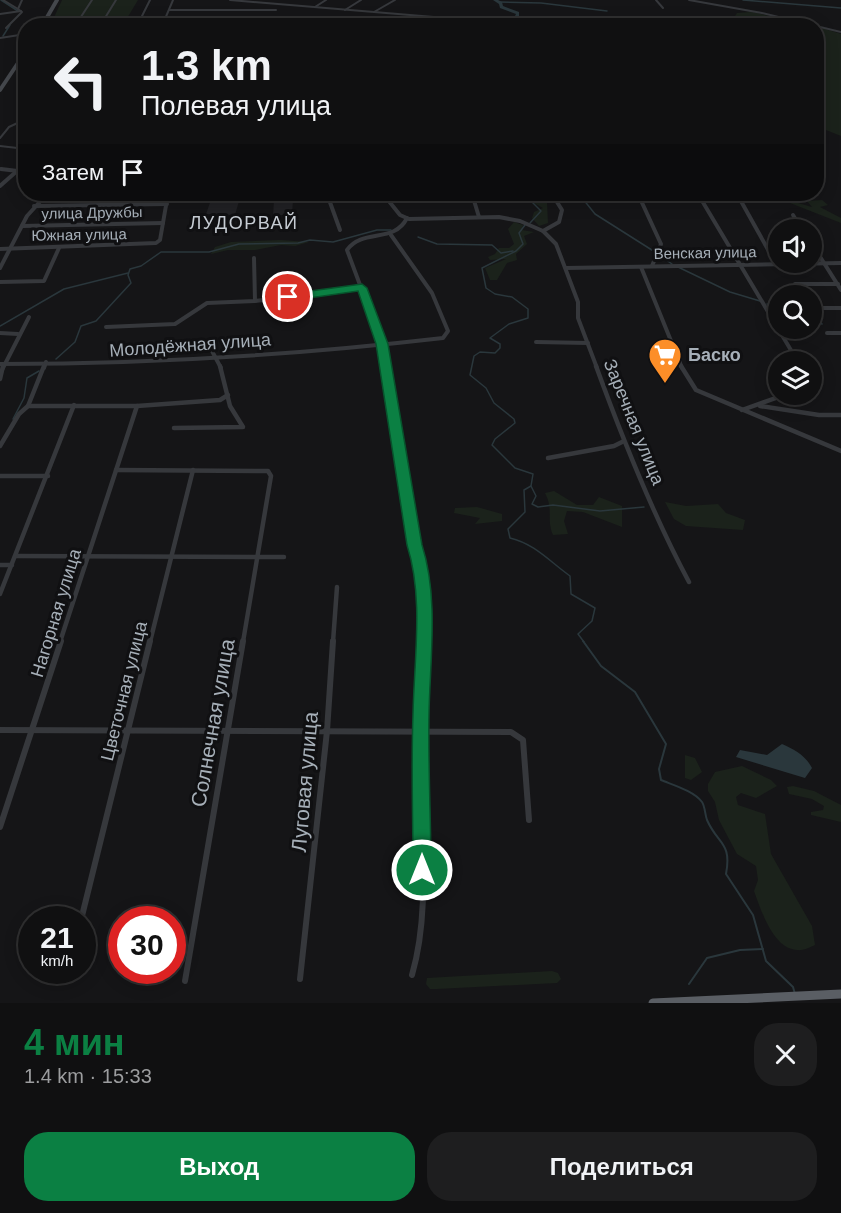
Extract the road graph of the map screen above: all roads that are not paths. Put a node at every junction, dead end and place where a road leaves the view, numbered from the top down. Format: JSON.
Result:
{"nodes":[{"id":1,"x":3,"y":0,"type":"edge"},
{"id":2,"x":22,"y":0,"type":"edge"},
{"id":3,"x":57,"y":0,"type":"edge"},
{"id":4,"x":92,"y":0,"type":"edge"},
{"id":5,"x":116,"y":0,"type":"edge"},
{"id":6,"x":150,"y":0,"type":"edge"},
{"id":7,"x":174,"y":0,"type":"edge"},
{"id":8,"x":230,"y":0,"type":"edge"},
{"id":9,"x":238,"y":0,"type":"edge"},
{"id":10,"x":293,"y":0,"type":"edge"},
{"id":11,"x":326,"y":0,"type":"edge"},
{"id":12,"x":361,"y":0,"type":"edge"},
{"id":13,"x":395,"y":0,"type":"edge"},
{"id":14,"x":656,"y":0,"type":"edge"},
{"id":15,"x":689,"y":0,"type":"edge"},
{"id":16,"x":272,"y":2,"type":"edge"},
{"id":17,"x":236,"y":4,"type":"dead end"},
{"id":18,"x":278,"y":4,"type":"junction"},
{"id":19,"x":287,"y":5,"type":"junction"},
{"id":20,"x":307,"y":7,"type":"junction"},
{"id":21,"x":315,"y":7,"type":"junction"},
{"id":22,"x":663,"y":8,"type":"dead end"},
{"id":23,"x":18,"y":9,"type":"junction"},
{"id":24,"x":339,"y":9,"type":"junction"},
{"id":25,"x":169,"y":10,"type":"junction"},
{"id":26,"x":276,"y":10,"type":"junction"},
{"id":27,"x":345,"y":10,"type":"junction"},
{"id":28,"x":22,"y":11,"type":"junction"},
{"id":29,"x":374,"y":12,"type":"junction"},
{"id":30,"x":0,"y":14,"type":"edge"},
{"id":31,"x":338,"y":16,"type":"dead end"},
{"id":32,"x":47,"y":18,"type":"edge"},
{"id":33,"x":80,"y":18,"type":"edge"},
{"id":34,"x":104,"y":18,"type":"edge"},
{"id":35,"x":141,"y":18,"type":"edge"},
{"id":36,"x":165,"y":18,"type":"edge"},
{"id":37,"x":274,"y":18,"type":"edge"},
{"id":38,"x":304,"y":18,"type":"edge"},
{"id":39,"x":446,"y":18,"type":"dead end"},
{"id":40,"x":783,"y":18,"type":"edge"},
{"id":41,"x":6,"y":28,"type":"dead end"},
{"id":42,"x":824,"y":28,"type":"edge"},
{"id":43,"x":841,"y":32,"type":"edge"},
{"id":44,"x":18,"y":35,"type":"edge"},
{"id":45,"x":0,"y":38,"type":"edge"},
{"id":46,"x":18,"y":63,"type":"edge"},
{"id":47,"x":0,"y":90,"type":"edge"},
{"id":48,"x":18,"y":122,"type":"edge"},
{"id":49,"x":0,"y":138,"type":"edge"},
{"id":50,"x":0,"y":146,"type":"edge"},
{"id":51,"x":18,"y":148,"type":"edge"},
{"id":52,"x":1,"y":169,"type":"edge"},
{"id":53,"x":17,"y":171,"type":"joint"},
{"id":54,"x":0,"y":186,"type":"edge"},
{"id":55,"x":39,"y":201,"type":"edge"},
{"id":56,"x":120,"y":201,"type":"edge"},
{"id":57,"x":167,"y":201,"type":"edge"},
{"id":58,"x":330,"y":201,"type":"edge"},
{"id":59,"x":388,"y":201,"type":"edge"},
{"id":60,"x":474,"y":201,"type":"edge"},
{"id":61,"x":556,"y":201,"type":"edge"},
{"id":62,"x":641,"y":201,"type":"edge"},
{"id":63,"x":702,"y":201,"type":"edge"},
{"id":64,"x":740,"y":201,"type":"edge"},
{"id":65,"x":119,"y":204,"type":"junction"},
{"id":66,"x":166,"y":204,"type":"junction"},
{"id":67,"x":34,"y":206,"type":"junction"},
{"id":68,"x":794,"y":215,"type":"dead end"},
{"id":69,"x":479,"y":217,"type":"junction"},
{"id":70,"x":407,"y":218,"type":"junction"},
{"id":71,"x":796,"y":219,"type":"edge"},
{"id":72,"x":163,"y":224,"type":"junction"},
{"id":73,"x":22,"y":226,"type":"junction"},
{"id":74,"x":340,"y":230,"type":"dead end"},
{"id":75,"x":543,"y":231,"type":"junction"},
{"id":76,"x":391,"y":235,"type":"junction"},
{"id":77,"x":59,"y":248,"type":"junction"},
{"id":78,"x":0,"y":249,"type":"edge"},
{"id":79,"x":10,"y":249,"type":"junction"},
{"id":80,"x":768,"y":250,"type":"edge"},
{"id":81,"x":254,"y":258,"type":"dead end"},
{"id":82,"x":823,"y":263,"type":"joint"},
{"id":83,"x":841,"y":263,"type":"edge"},
{"id":84,"x":768,"y":264,"type":"edge"},
{"id":85,"x":740,"y":265,"type":"junction"},
{"id":86,"x":652,"y":266,"type":"junction"},
{"id":87,"x":641,"y":267,"type":"junction"},
{"id":88,"x":0,"y":268,"type":"edge"},
{"id":89,"x":566,"y":268,"type":"junction"},
{"id":90,"x":0,"y":282,"type":"edge"},
{"id":91,"x":795,"y":284,"type":"dead end"},
{"id":92,"x":839,"y":284,"type":"edge"},
{"id":93,"x":362,"y":288,"type":"junction"},
{"id":94,"x":841,"y":290,"type":"edge"},
{"id":95,"x":255,"y":301,"type":"junction"},
{"id":96,"x":822,"y":308,"type":"edge"},
{"id":97,"x":841,"y":308,"type":"edge"},
{"id":98,"x":29,"y":317,"type":"dead end"},
{"id":99,"x":106,"y":327,"type":"dead end"},
{"id":100,"x":0,"y":333,"type":"edge"},
{"id":101,"x":827,"y":333,"type":"dead end"},
{"id":102,"x":841,"y":333,"type":"edge"},
{"id":103,"x":18,"y":334,"type":"junction"},
{"id":104,"x":536,"y":342,"type":"dead end"},
{"id":105,"x":588,"y":343,"type":"junction"},
{"id":106,"x":382,"y":344,"type":"junction"},
{"id":107,"x":212,"y":351,"type":"dead end"},
{"id":108,"x":791,"y":351,"type":"edge"},
{"id":109,"x":216,"y":356,"type":"junction"},
{"id":110,"x":46,"y":362,"type":"junction"},
{"id":111,"x":2,"y":364,"type":"edge"},
{"id":112,"x":0,"y":379,"type":"edge"},
{"id":113,"x":228,"y":395,"type":"junction"},
{"id":114,"x":768,"y":402,"type":"edge"},
{"id":115,"x":28,"y":405,"type":"junction"},
{"id":116,"x":74,"y":405,"type":"junction"},
{"id":117,"x":137,"y":406,"type":"junction"},
{"id":118,"x":760,"y":406,"type":"junction"},
{"id":119,"x":742,"y":410,"type":"junction"},
{"id":120,"x":841,"y":415,"type":"edge"},
{"id":121,"x":174,"y":428,"type":"dead end"},
{"id":122,"x":624,"y":441,"type":"junction"},
{"id":123,"x":0,"y":446,"type":"edge"},
{"id":124,"x":841,"y":450,"type":"edge"},
{"id":125,"x":548,"y":458,"type":"dead end"},
{"id":126,"x":116,"y":470,"type":"junction"},
{"id":127,"x":193,"y":470,"type":"junction"},
{"id":128,"x":0,"y":476,"type":"edge"},
{"id":129,"x":48,"y":476,"type":"junction"},
{"id":130,"x":16,"y":556,"type":"junction"},
{"id":131,"x":88,"y":556,"type":"junction"},
{"id":132,"x":172,"y":556,"type":"junction"},
{"id":133,"x":284,"y":556,"type":"dead end"},
{"id":134,"x":258,"y":557,"type":"junction"},
{"id":135,"x":0,"y":565,"type":"edge"},
{"id":136,"x":12,"y":565,"type":"junction"},
{"id":137,"x":689,"y":582,"type":"dead end"},
{"id":138,"x":337,"y":587,"type":"dead end"},
{"id":139,"x":0,"y":594,"type":"edge"},
{"id":140,"x":0,"y":730,"type":"edge"},
{"id":141,"x":421,"y":730,"type":"junction"},
{"id":142,"x":33,"y":731,"type":"junction"},
{"id":143,"x":327,"y":731,"type":"junction"},
{"id":144,"x":129,"y":732,"type":"junction"},
{"id":145,"x":228,"y":732,"type":"junction"},
{"id":146,"x":529,"y":819,"type":"dead end"},
{"id":147,"x":0,"y":827,"type":"edge"},
{"id":148,"x":85,"y":906,"type":"edge"},
{"id":149,"x":186,"y":975,"type":"edge"},
{"id":150,"x":412,"y":975,"type":"dead end"},
{"id":151,"x":300,"y":979,"type":"dead end"},
{"id":152,"x":841,"y":994,"type":"edge"},
{"id":153,"x":653,"y":1003,"type":"edge"}],
"edges":[{"from":1,"to":23,"type":"street"},
{"from":2,"to":23,"type":"street"},
{"from":3,"to":32,"type":"main road"},
{"from":4,"to":33,"type":"street"},
{"from":5,"to":34,"type":"street"},
{"from":6,"to":35,"type":"street"},
{"from":7,"to":25,"type":"street"},
{"from":8,"to":9,"type":"street"},
{"from":9,"to":16,"type":"street"},
{"from":9,"to":17,"type":"street"},
{"from":10,"to":19,"type":"street"},
{"from":11,"to":21,"type":"street"},
{"from":12,"to":27,"type":"street"},
{"from":13,"to":29,"type":"street"},
{"from":14,"to":22,"type":"street"},
{"from":15,"to":40,"type":"street"},
{"from":16,"to":18,"type":"street"},
{"from":18,"to":19,"type":"street"},
{"from":18,"to":26,"type":"street"},
{"from":19,"to":20,"type":"street"},
{"from":20,"to":21,"type":"street"},
{"from":20,"to":38,"type":"street"},
{"from":21,"to":24,"type":"street"},
{"from":23,"to":28,"type":"street"},
{"from":24,"to":27,"type":"street"},
{"from":24,"to":31,"type":"street"},
{"from":25,"to":26,"type":"street"},
{"from":25,"to":36,"type":"street"},
{"from":26,"to":37,"type":"street"},
{"from":27,"to":29,"type":"street"},
{"from":28,"to":30,"type":"street"},
{"from":28,"to":41,"type":"street"},
{"from":29,"to":39,"type":"street"},
{"from":42,"to":43,"type":"street"},
{"from":44,"to":45,"type":"street"},
{"from":46,"to":47,"type":"main road"},
{"from":48,"to":49,"type":"street"},
{"from":50,"to":51,"type":"street"},
{"from":52,"to":53,"type":"street"},
{"from":53,"to":54,"type":"street"},
{"from":55,"to":67,"type":"street"},
{"from":56,"to":65,"type":"street"},
{"from":57,"to":66,"type":"street"},
{"from":58,"to":74,"type":"street"},
{"from":59,"to":70,"type":"street"},
{"from":60,"to":69,"type":"street"},
{"from":61,"to":75,"type":"street"},
{"from":62,"to":86,"type":"street"},
{"from":63,"to":85,"type":"street"},
{"from":64,"to":80,"type":"street"},
{"from":65,"to":66,"type":"street"},
{"from":65,"to":67,"type":"street"},
{"from":66,"to":72,"type":"street"},
{"from":67,"to":73,"type":"street"},
{"from":68,"to":71,"type":"street"},
{"from":69,"to":70,"type":"street"},
{"from":69,"to":75,"type":"street"},
{"from":70,"to":76,"type":"street"},
{"from":72,"to":73,"type":"street","name":"улица Дружбы"},
{"from":72,"to":77,"type":"street","name":"Южная улица"},
{"from":73,"to":79,"type":"street"},
{"from":75,"to":89,"type":"street","name":"Заречная улица"},
{"from":76,"to":93,"type":"street"},
{"from":76,"to":106,"type":"street","name":"Молодёжная улица"},
{"from":77,"to":79,"type":"street","name":"Южная улица"},
{"from":77,"to":90,"type":"street"},
{"from":78,"to":79,"type":"street","name":"Южная улица"},
{"from":79,"to":88,"type":"street"},
{"from":81,"to":95,"type":"street"},
{"from":82,"to":83,"type":"street","name":"Венская улица"},
{"from":82,"to":92,"type":"street"},
{"from":84,"to":85,"type":"street","name":"Венская улица"},
{"from":85,"to":86,"type":"street","name":"Венская улица"},
{"from":85,"to":108,"type":"street"},
{"from":86,"to":87,"type":"street","name":"Венская улица"},
{"from":87,"to":89,"type":"street","name":"Венская улица"},
{"from":87,"to":119,"type":"street"},
{"from":89,"to":105,"type":"street","name":"Заречная улица"},
{"from":91,"to":92,"type":"street"},
{"from":92,"to":94,"type":"street"},
{"from":93,"to":95,"type":"street"},
{"from":93,"to":106,"type":"street"},
{"from":95,"to":99,"type":"street"},
{"from":96,"to":97,"type":"street"},
{"from":98,"to":103,"type":"street"},
{"from":100,"to":103,"type":"street"},
{"from":101,"to":102,"type":"street"},
{"from":103,"to":111,"type":"street"},
{"from":104,"to":105,"type":"street"},
{"from":105,"to":122,"type":"street","name":"Заречная улица"},
{"from":106,"to":109,"type":"street","name":"Молодёжная улица"},
{"from":106,"to":141,"type":"street"},
{"from":107,"to":109,"type":"street"},
{"from":109,"to":110,"type":"street","name":"Молодёжная улица"},
{"from":109,"to":113,"type":"street"},
{"from":110,"to":111,"type":"street","name":"Молодёжная улица"},
{"from":110,"to":115,"type":"street"},
{"from":111,"to":112,"type":"street"},
{"from":113,"to":117,"type":"street"},
{"from":113,"to":121,"type":"street"},
{"from":114,"to":118,"type":"street"},
{"from":115,"to":116,"type":"street"},
{"from":115,"to":123,"type":"street"},
{"from":116,"to":117,"type":"street"},
{"from":116,"to":129,"type":"street"},
{"from":117,"to":126,"type":"street","name":"Нагорная улица"},
{"from":118,"to":119,"type":"street"},
{"from":118,"to":120,"type":"street"},
{"from":119,"to":124,"type":"street"},
{"from":122,"to":125,"type":"street"},
{"from":122,"to":137,"type":"street","name":"Заречная улица"},
{"from":126,"to":127,"type":"street"},
{"from":126,"to":131,"type":"street","name":"Нагорная улица"},
{"from":127,"to":132,"type":"street","name":"Цветочная улица"},
{"from":127,"to":134,"type":"street","name":"Солнечная улица"},
{"from":128,"to":129,"type":"street"},
{"from":129,"to":130,"type":"street"},
{"from":130,"to":131,"type":"street"},
{"from":130,"to":136,"type":"street"},
{"from":131,"to":132,"type":"street"},
{"from":131,"to":142,"type":"street","name":"Нагорная улица"},
{"from":132,"to":134,"type":"street"},
{"from":132,"to":144,"type":"street","name":"Цветочная улица"},
{"from":133,"to":134,"type":"street"},
{"from":134,"to":145,"type":"street","name":"Солнечная улица"},
{"from":135,"to":136,"type":"street"},
{"from":136,"to":139,"type":"street"},
{"from":138,"to":143,"type":"street","name":"Луговая улица"},
{"from":140,"to":142,"type":"street"},
{"from":141,"to":143,"type":"street"},
{"from":141,"to":146,"type":"street"},
{"from":141,"to":150,"type":"street"},
{"from":142,"to":144,"type":"street"},
{"from":142,"to":147,"type":"street","name":"Нагорная улица"},
{"from":143,"to":145,"type":"street"},
{"from":143,"to":151,"type":"street","name":"Луговая улица"},
{"from":144,"to":145,"type":"street"},
{"from":144,"to":148,"type":"street","name":"Цветочная улица"},
{"from":145,"to":149,"type":"street","name":"Солнечная улица"},
{"from":152,"to":153,"type":"highway"}]}
